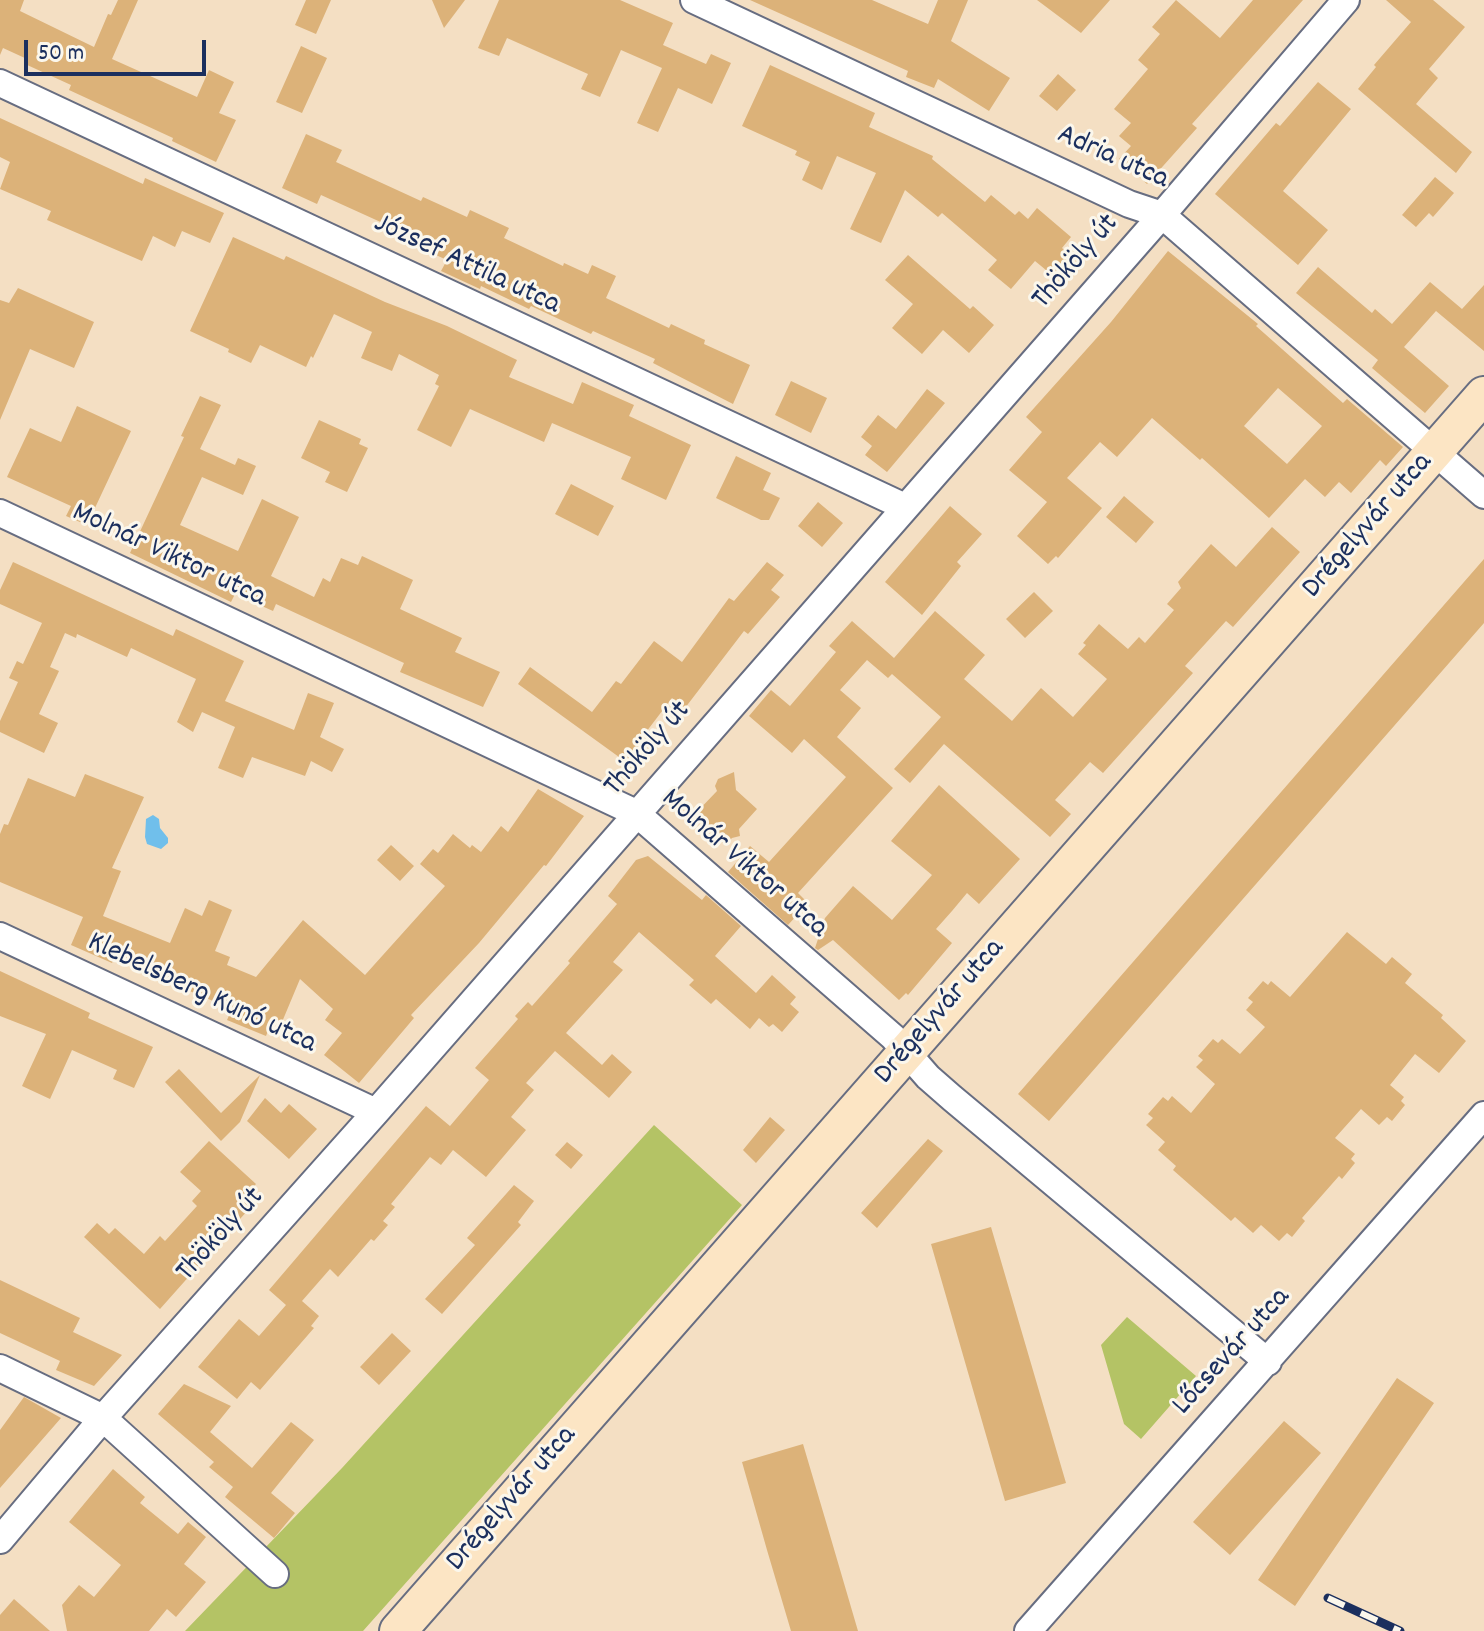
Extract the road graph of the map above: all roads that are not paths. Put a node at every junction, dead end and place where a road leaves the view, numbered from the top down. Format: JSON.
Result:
{"nodes":[{"id":1,"x":694,"y":0,"type":"edge"},
{"id":2,"x":1346,"y":0,"type":"edge"},
{"id":3,"x":0,"y":83,"type":"edge"},
{"id":4,"x":1162,"y":215,"type":"junction"},
{"id":5,"x":1484,"y":395,"type":"edge"},
{"id":6,"x":1435,"y":452,"type":"junction"},
{"id":7,"x":1484,"y":495,"type":"edge"},
{"id":8,"x":905,"y":507,"type":"junction"},
{"id":9,"x":0,"y":513,"type":"edge"},
{"id":10,"x":636,"y":813,"type":"junction"},
{"id":11,"x":0,"y":936,"type":"edge"},
{"id":12,"x":905,"y":1052,"type":"junction"},
{"id":13,"x":376,"y":1112,"type":"junction"},
{"id":14,"x":1484,"y":1115,"type":"edge"},
{"id":15,"x":1268,"y":1362,"type":"junction"},
{"id":16,"x":0,"y":1368,"type":"edge"},
{"id":17,"x":103,"y":1418,"type":"junction"},
{"id":18,"x":0,"y":1540,"type":"edge"},
{"id":19,"x":275,"y":1574,"type":"dead end"},
{"id":20,"x":400,"y":1629,"type":"edge"},
{"id":21,"x":1028,"y":1631,"type":"edge"}],
"edges":[{"from":1,"to":4,"type":"street","name":"Adria utca"},
{"from":2,"to":4,"type":"street","name":"Thököly út"},
{"from":3,"to":8,"type":"street","name":"József Attila utca"},
{"from":4,"to":6,"type":"street","name":"Adria utca"},
{"from":4,"to":8,"type":"street","name":"Thököly út"},
{"from":5,"to":6,"type":"main road","name":"Drégelyvár utca"},
{"from":6,"to":7,"type":"street","name":"Adria utca"},
{"from":6,"to":12,"type":"main road","name":"Drégelyvár utca"},
{"from":8,"to":10,"type":"street","name":"Thököly út"},
{"from":9,"to":10,"type":"street","name":"Molnár Viktor utca"},
{"from":10,"to":12,"type":"street","name":"Molnár Viktor utca"},
{"from":10,"to":13,"type":"street","name":"Thököly út"},
{"from":11,"to":13,"type":"street","name":"Klebelsberg Kunó utca"},
{"from":12,"to":15,"type":"street","name":"Molnár Viktor utca"},
{"from":12,"to":20,"type":"main road","name":"Drégelyvár utca"},
{"from":13,"to":17,"type":"street","name":"Thököly út"},
{"from":14,"to":15,"type":"street","name":"Lőcsevár utca"},
{"from":15,"to":21,"type":"street","name":"Lőcsevár utca"},
{"from":16,"to":17,"type":"street"},
{"from":17,"to":18,"type":"street","name":"Thököly út"},
{"from":17,"to":19,"type":"street"}]}
